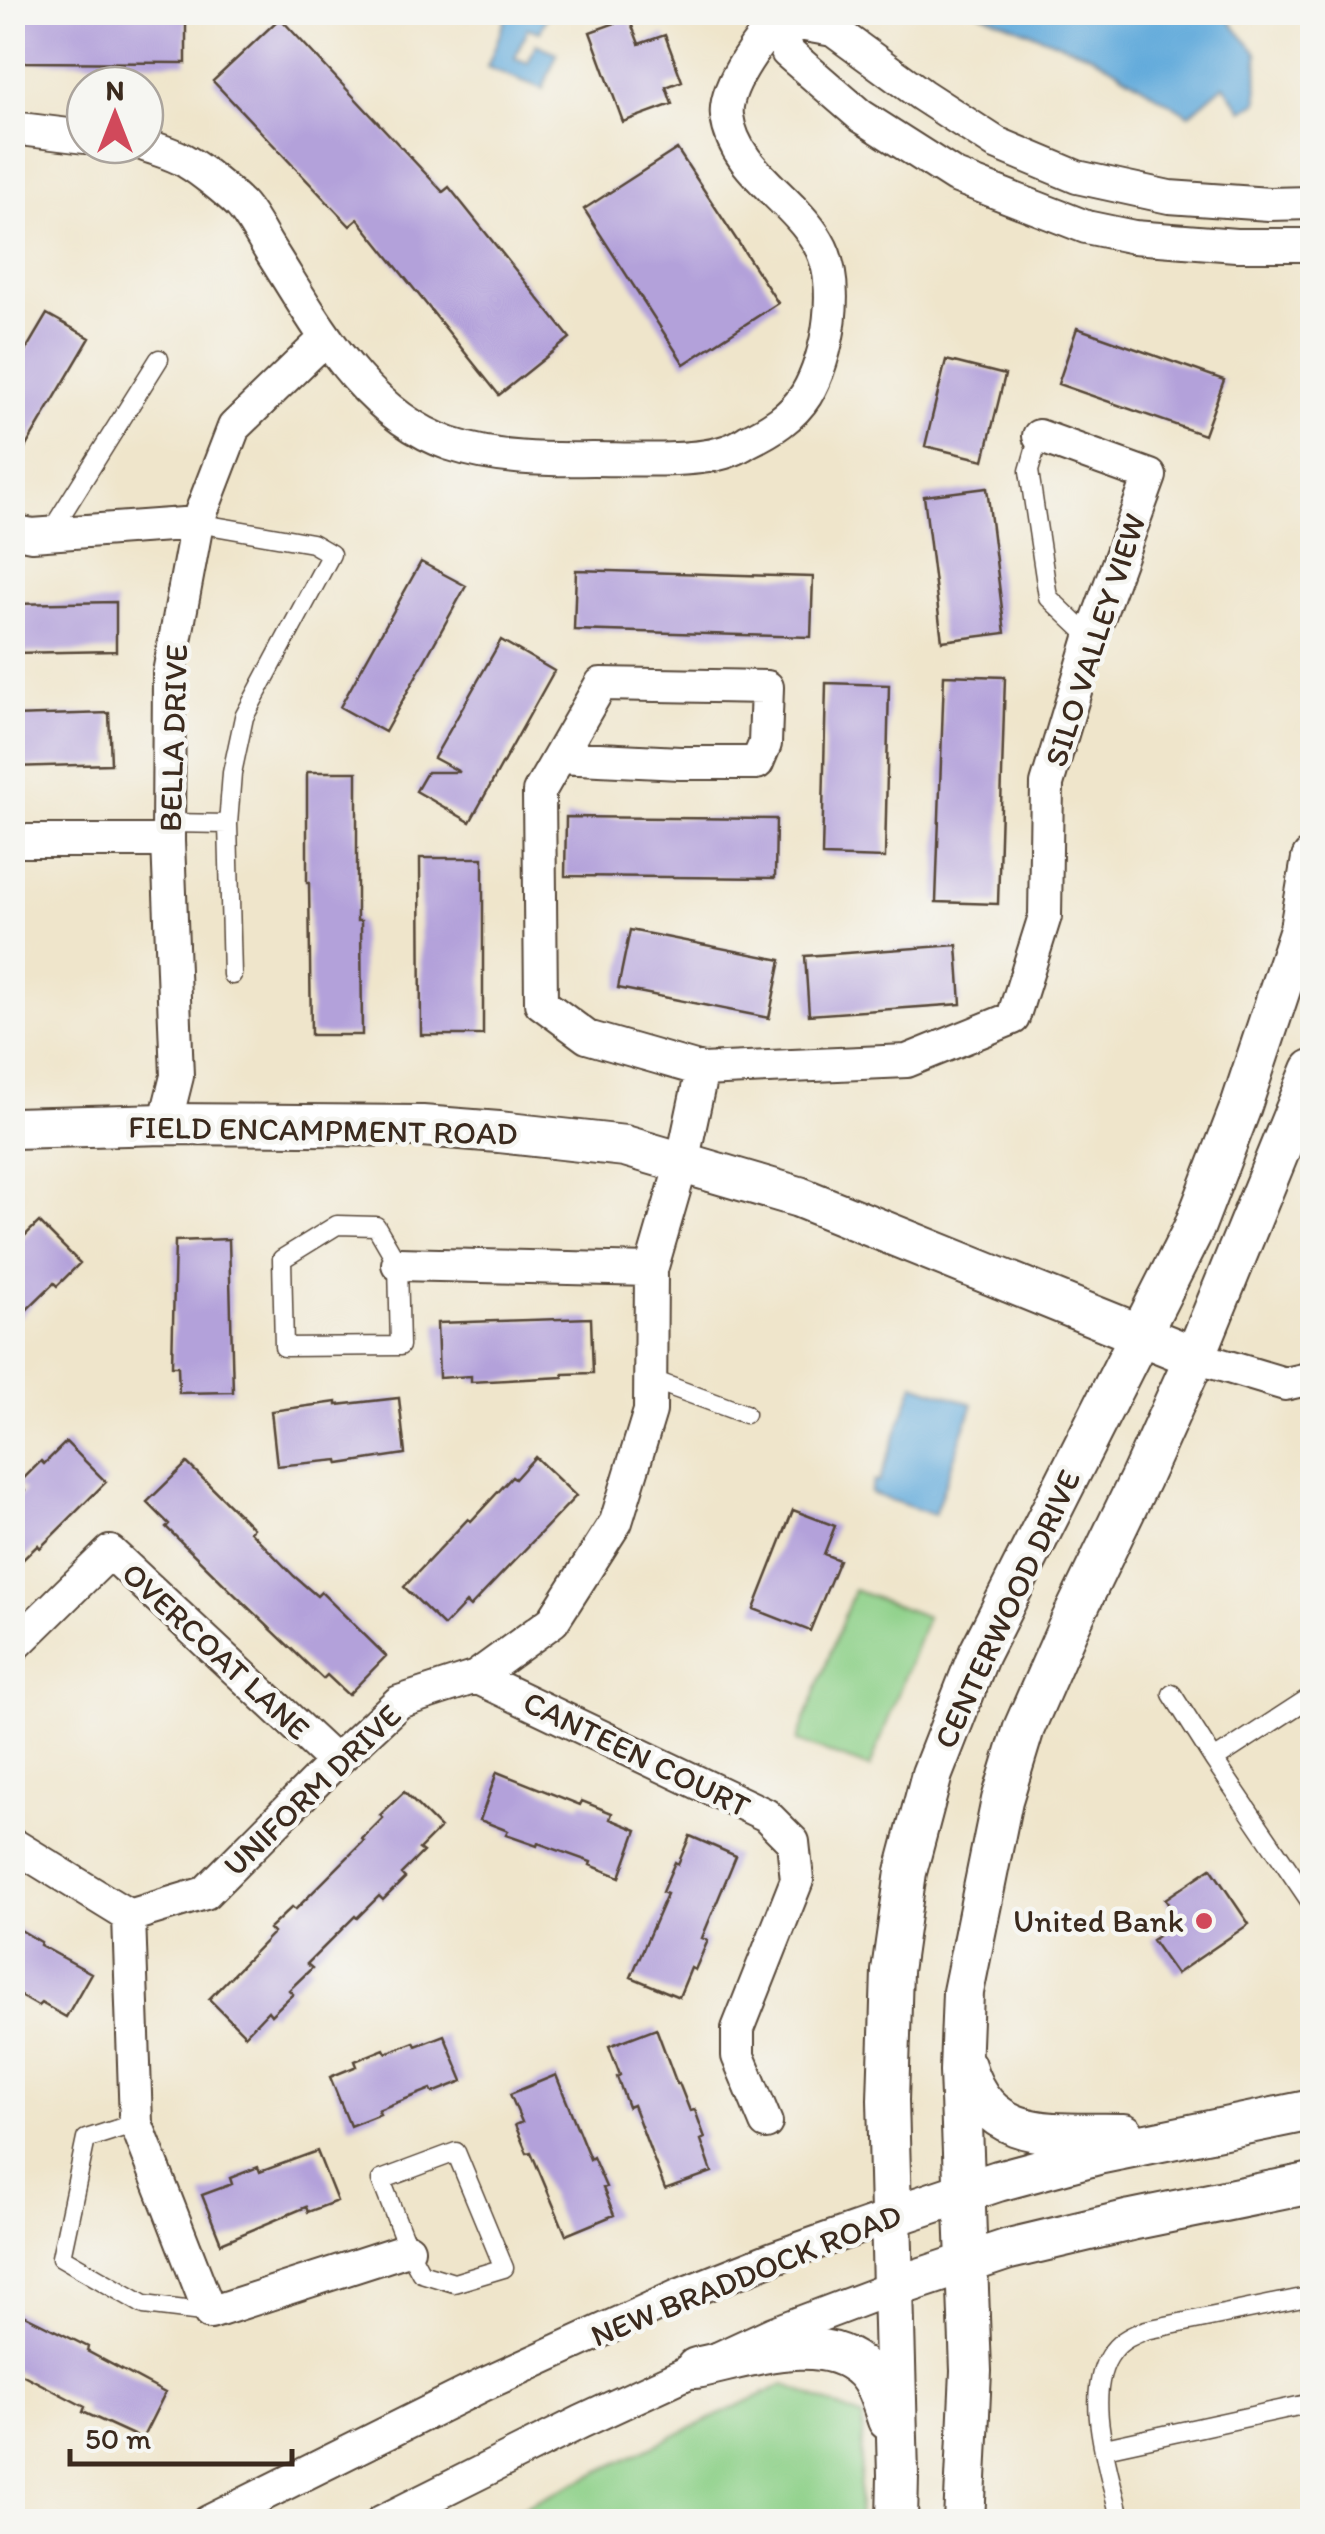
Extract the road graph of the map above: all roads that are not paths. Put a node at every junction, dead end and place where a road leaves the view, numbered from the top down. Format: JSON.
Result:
{"nodes":[{"id":1,"x":776,"y":15,"type":"edge"},
{"id":2,"x":12,"y":128,"type":"edge"},
{"id":3,"x":65,"y":134,"type":"edge"},
{"id":4,"x":165,"y":153,"type":"edge"},
{"id":5,"x":1312,"y":202,"type":"edge"},
{"id":6,"x":1312,"y":245,"type":"edge"},
{"id":7,"x":326,"y":338,"type":"junction"},
{"id":8,"x":159,"y":359,"type":"dead end"},
{"id":9,"x":1039,"y":436,"type":"joint"},
{"id":10,"x":197,"y":523,"type":"junction"},
{"id":11,"x":12,"y":531,"type":"edge"},
{"id":12,"x":50,"y":534,"type":"junction"},
{"id":13,"x":1092,"y":638,"type":"junction"},
{"id":14,"x":559,"y":757,"type":"junction"},
{"id":15,"x":228,"y":824,"type":"junction"},
{"id":16,"x":168,"y":832,"type":"junction"},
{"id":17,"x":12,"y":841,"type":"edge"},
{"id":18,"x":1312,"y":860,"type":"edge"},
{"id":19,"x":232,"y":975,"type":"dead end"},
{"id":20,"x":702,"y":1070,"type":"junction"},
{"id":21,"x":1312,"y":1070,"type":"edge"},
{"id":22,"x":164,"y":1124,"type":"junction"},
{"id":23,"x":12,"y":1128,"type":"edge"},
{"id":24,"x":682,"y":1163,"type":"junction"},
{"id":25,"x":398,"y":1264,"type":"junction"},
{"id":26,"x":652,"y":1270,"type":"junction"},
{"id":27,"x":1139,"y":1334,"type":"junction"},
{"id":28,"x":1196,"y":1357,"type":"junction"},
{"id":29,"x":650,"y":1378,"type":"junction"},
{"id":30,"x":1312,"y":1378,"type":"edge"},
{"id":31,"x":745,"y":1414,"type":"dead end"},
{"id":32,"x":12,"y":1648,"type":"edge"},
{"id":33,"x":476,"y":1677,"type":"junction"},
{"id":34,"x":1172,"y":1694,"type":"dead end"},
{"id":35,"x":1312,"y":1696,"type":"edge"},
{"id":36,"x":1214,"y":1760,"type":"junction"},
{"id":37,"x":335,"y":1762,"type":"junction"},
{"id":38,"x":12,"y":1844,"type":"edge"},
{"id":39,"x":1312,"y":1904,"type":"edge"},
{"id":40,"x":129,"y":1916,"type":"junction"},
{"id":41,"x":960,"y":2050,"type":"junction"},
{"id":42,"x":1312,"y":2110,"type":"edge"},
{"id":43,"x":136,"y":2122,"type":"junction"},
{"id":44,"x":766,"y":2123,"type":"dead end"},
{"id":45,"x":1188,"y":2136,"type":"junction"},
{"id":46,"x":1312,"y":2183,"type":"edge"},
{"id":47,"x":964,"y":2192,"type":"junction"},
{"id":48,"x":890,"y":2217,"type":"junction"},
{"id":49,"x":408,"y":2248,"type":"junction"},
{"id":50,"x":967,"y":2262,"type":"junction"},
{"id":51,"x":892,"y":2288,"type":"junction"},
{"id":52,"x":1312,"y":2296,"type":"edge"},
{"id":53,"x":210,"y":2313,"type":"junction"},
{"id":54,"x":696,"y":2368,"type":"junction"},
{"id":55,"x":1312,"y":2403,"type":"edge"},
{"id":56,"x":897,"y":2445,"type":"junction"},
{"id":57,"x":1105,"y":2448,"type":"junction"},
{"id":58,"x":208,"y":2522,"type":"edge"},
{"id":59,"x":381,"y":2522,"type":"edge"},
{"id":60,"x":897,"y":2522,"type":"edge"},
{"id":61,"x":964,"y":2522,"type":"edge"},
{"id":62,"x":1121,"y":2522,"type":"edge"}],
"edges":[{"from":1,"to":5,"type":"street"},
{"from":1,"to":6,"type":"street"},
{"from":1,"to":7,"type":"street"},
{"from":2,"to":3,"type":"street"},
{"from":4,"to":7,"type":"street"},
{"from":7,"to":10,"type":"street","name":"BELLA DRIVE"},
{"from":8,"to":12,"type":"lane"},
{"from":9,"to":13,"type":"lane"},
{"from":9,"to":13,"type":"street","name":"SILO VALLEY VIEW"},
{"from":10,"to":12,"type":"street"},
{"from":10,"to":15,"type":"lane"},
{"from":10,"to":16,"type":"street","name":"BELLA DRIVE"},
{"from":11,"to":12,"type":"street"},
{"from":13,"to":20,"type":"street","name":"SILO VALLEY VIEW"},
{"from":14,"to":14,"type":"street","name":"SILO VALLEY VIEW"},
{"from":14,"to":20,"type":"street","name":"SILO VALLEY VIEW"},
{"from":15,"to":16,"type":"lane"},
{"from":15,"to":19,"type":"lane"},
{"from":16,"to":17,"type":"street"},
{"from":16,"to":22,"type":"street","name":"BELLA DRIVE"},
{"from":18,"to":27,"type":"street","name":"CENTERWOOD DRIVE"},
{"from":20,"to":24,"type":"street"},
{"from":21,"to":28,"type":"street","name":"CENTERWOOD DRIVE"},
{"from":22,"to":23,"type":"street","name":"FIELD ENCAMPMENT ROAD"},
{"from":22,"to":24,"type":"street","name":"FIELD ENCAMPMENT ROAD"},
{"from":24,"to":26,"type":"street","name":"UNIFORM DRIVE"},
{"from":24,"to":27,"type":"street","name":"FIELD ENCAMPMENT ROAD"},
{"from":25,"to":25,"type":"lane"},
{"from":25,"to":26,"type":"street"},
{"from":26,"to":29,"type":"street","name":"UNIFORM DRIVE"},
{"from":27,"to":28,"type":"street","name":"FIELD ENCAMPMENT ROAD"},
{"from":27,"to":48,"type":"street","name":"CENTERWOOD DRIVE"},
{"from":28,"to":30,"type":"street"},
{"from":28,"to":41,"type":"street","name":"CENTERWOOD DRIVE"},
{"from":29,"to":31,"type":"lane"},
{"from":29,"to":33,"type":"street","name":"UNIFORM DRIVE"},
{"from":32,"to":37,"type":"street","name":"OVERCOAT LANE"},
{"from":33,"to":37,"type":"street","name":"UNIFORM DRIVE"},
{"from":33,"to":44,"type":"street","name":"CANTEEN COURT"},
{"from":34,"to":36,"type":"lane"},
{"from":35,"to":36,"type":"lane"},
{"from":36,"to":39,"type":"lane"},
{"from":37,"to":40,"type":"street","name":"UNIFORM DRIVE"},
{"from":38,"to":40,"type":"street"},
{"from":40,"to":43,"type":"street"},
{"from":41,"to":45,"type":"street"},
{"from":41,"to":47,"type":"street","name":"CENTERWOOD DRIVE"},
{"from":42,"to":45,"type":"street","name":"NEW BRADDOCK ROAD"},
{"from":43,"to":53,"type":"street"},
{"from":43,"to":53,"type":"lane"},
{"from":45,"to":47,"type":"street","name":"NEW BRADDOCK ROAD"},
{"from":46,"to":50,"type":"street","name":"NEW BRADDOCK ROAD"},
{"from":47,"to":48,"type":"street","name":"NEW BRADDOCK ROAD"},
{"from":47,"to":50,"type":"street","name":"CENTERWOOD DRIVE"},
{"from":48,"to":51,"type":"street","name":"CENTERWOOD DRIVE"},
{"from":48,"to":58,"type":"street","name":"NEW BRADDOCK ROAD"},
{"from":49,"to":49,"type":"lane"},
{"from":49,"to":53,"type":"street"},
{"from":50,"to":51,"type":"street","name":"NEW BRADDOCK ROAD"},
{"from":50,"to":61,"type":"street","name":"CENTERWOOD DRIVE"},
{"from":51,"to":54,"type":"street","name":"NEW BRADDOCK ROAD"},
{"from":51,"to":56,"type":"street","name":"CENTERWOOD DRIVE"},
{"from":52,"to":57,"type":"lane"},
{"from":54,"to":56,"type":"street"},
{"from":54,"to":59,"type":"street","name":"NEW BRADDOCK ROAD"},
{"from":55,"to":57,"type":"lane"},
{"from":56,"to":60,"type":"street","name":"CENTERWOOD DRIVE"},
{"from":57,"to":62,"type":"lane"}]}
